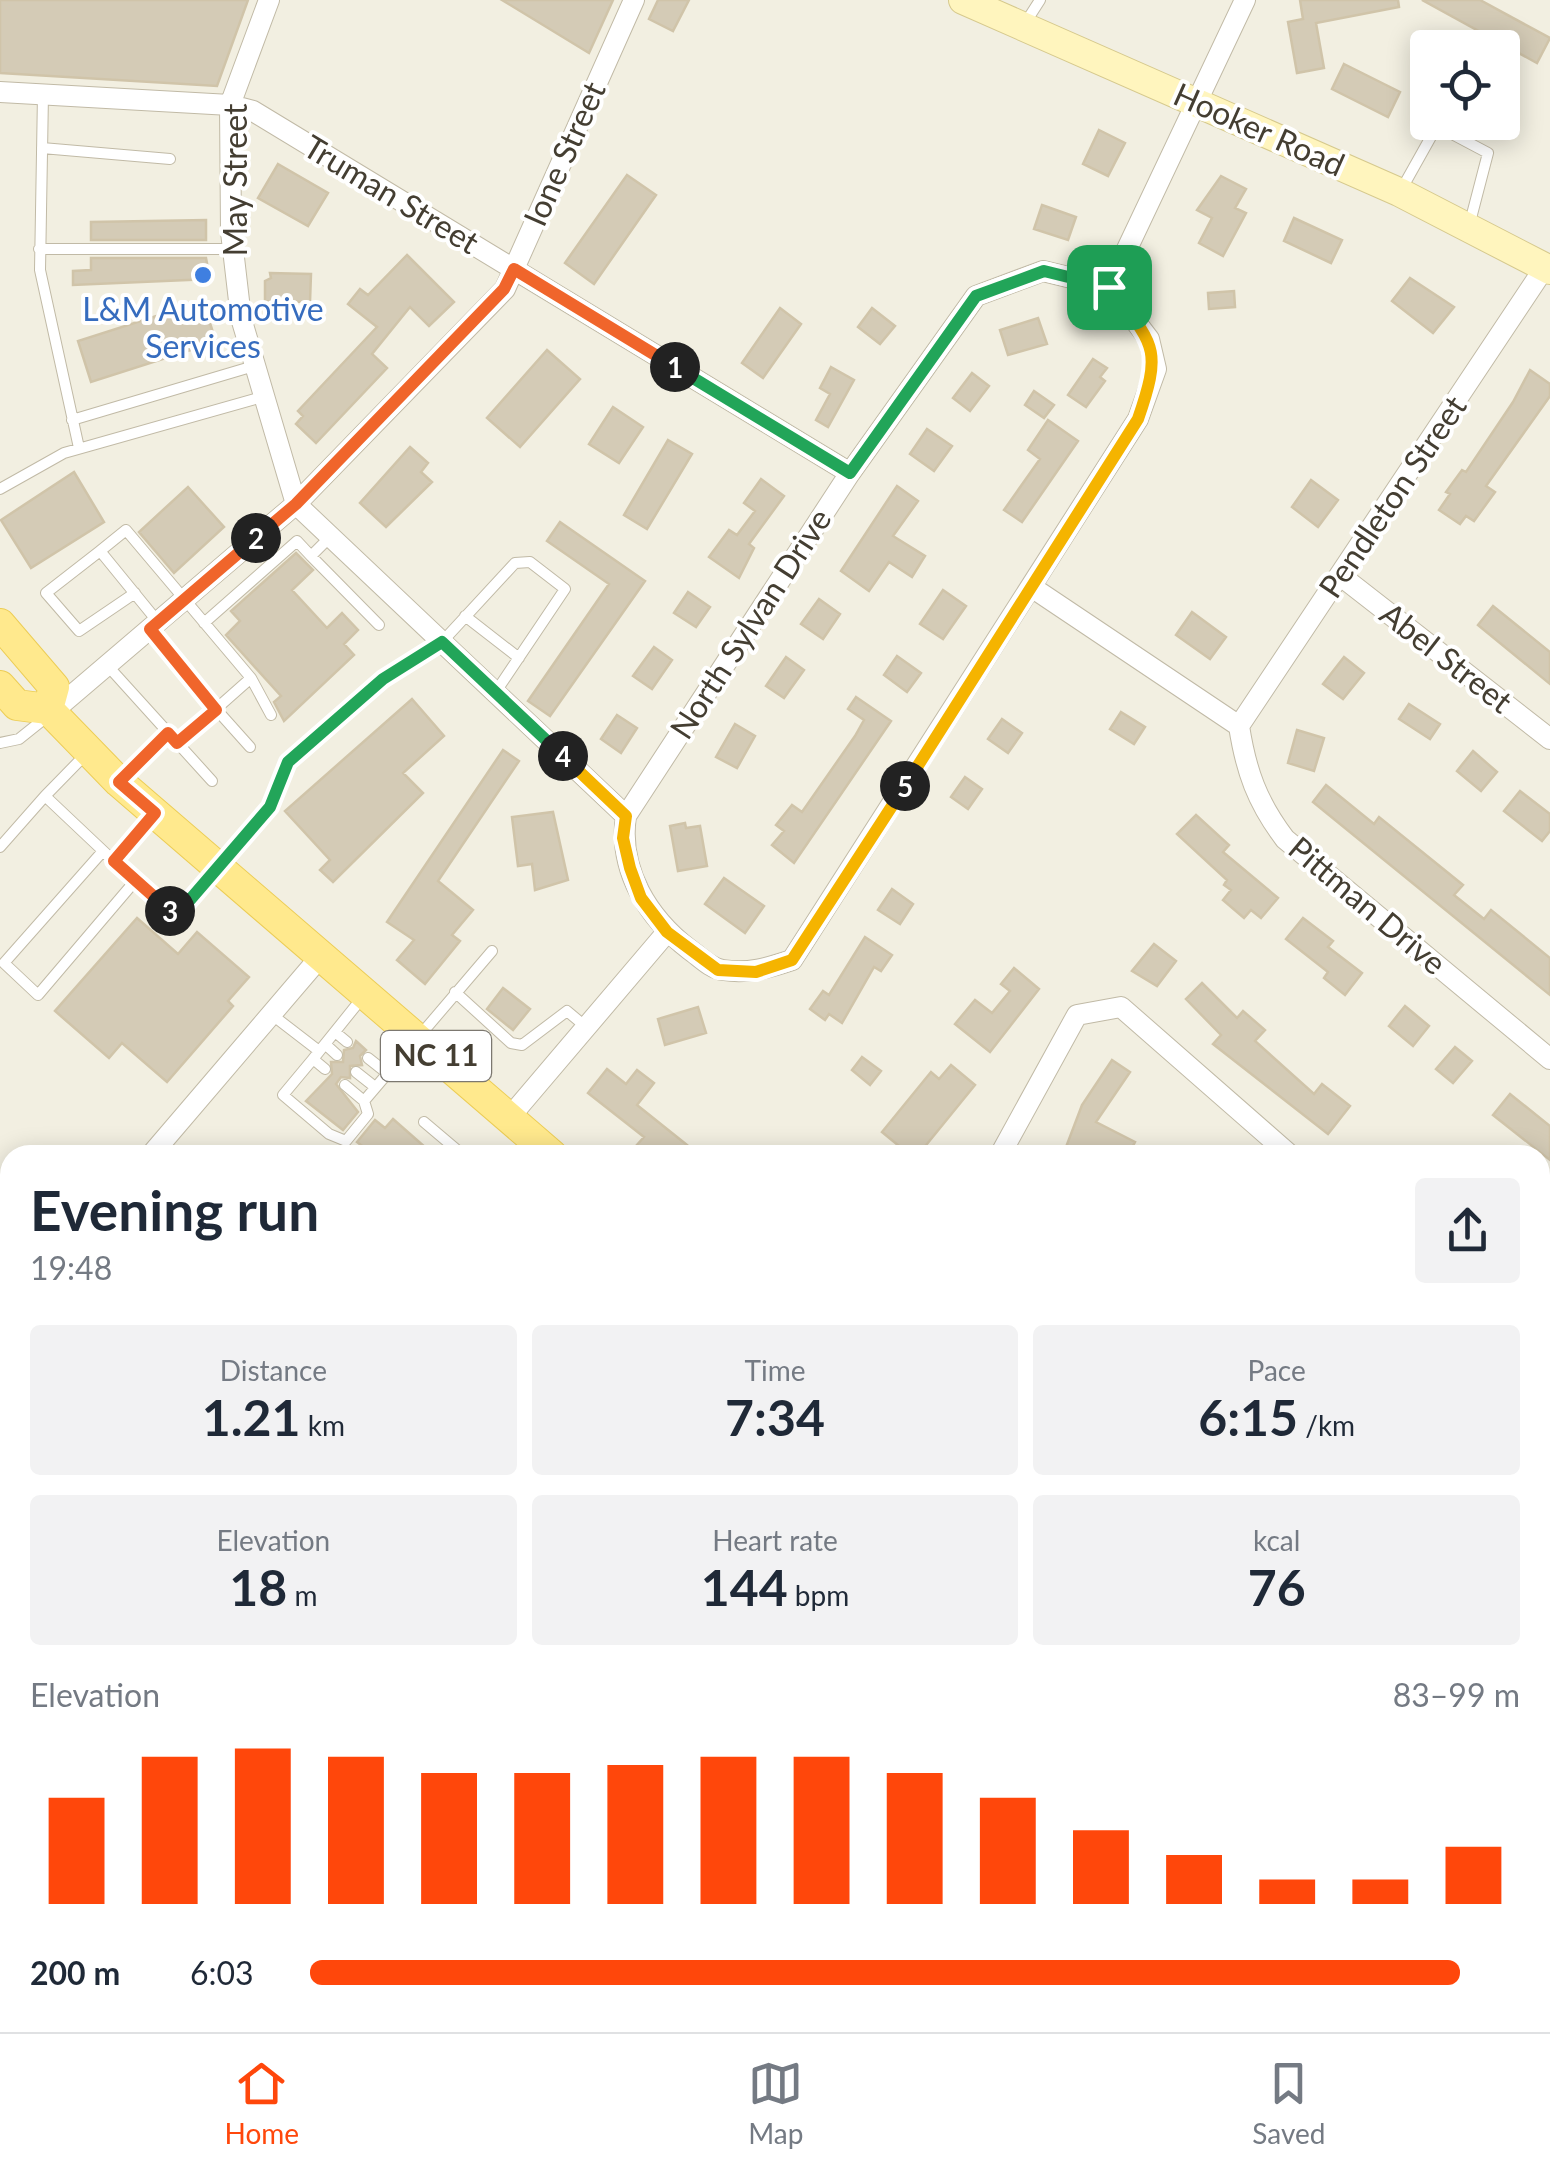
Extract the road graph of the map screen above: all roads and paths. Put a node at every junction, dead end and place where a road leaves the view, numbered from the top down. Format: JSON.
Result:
{"nodes":[{"id":1,"x":269,"y":0,"type":"edge"},
{"id":2,"x":634,"y":0,"type":"edge"},
{"id":3,"x":963,"y":0,"type":"edge"},
{"id":4,"x":1040,"y":0,"type":"edge"},
{"id":5,"x":1245,"y":0,"type":"edge"},
{"id":6,"x":1023,"y":26,"type":"junction"},
{"id":7,"x":0,"y":92,"type":"edge"},
{"id":8,"x":43,"y":94,"type":"junction"},
{"id":9,"x":1198,"y":102,"type":"junction"},
{"id":10,"x":230,"y":105,"type":"junction"},
{"id":11,"x":42,"y":148,"type":"junction"},
{"id":12,"x":170,"y":160,"type":"dead end"},
{"id":13,"x":1399,"y":192,"type":"junction"},
{"id":14,"x":1468,"y":226,"type":"junction"},
{"id":15,"x":39,"y":249,"type":"junction"},
{"id":16,"x":232,"y":249,"type":"junction"},
{"id":17,"x":1548,"y":266,"type":"edge"},
{"id":18,"x":514,"y":269,"type":"junction"},
{"id":19,"x":1109,"y":287,"type":"junction"},
{"id":20,"x":254,"y":366,"type":"junction"},
{"id":21,"x":262,"y":397,"type":"junction"},
{"id":22,"x":72,"y":420,"type":"junction"},
{"id":23,"x":79,"y":448,"type":"junction"},
{"id":24,"x":850,"y":473,"type":"junction"},
{"id":25,"x":0,"y":489,"type":"edge"},
{"id":26,"x":296,"y":504,"type":"junction"},
{"id":27,"x":331,"y":536,"type":"junction"},
{"id":28,"x":100,"y":551,"type":"junction"},
{"id":29,"x":312,"y":556,"type":"junction"},
{"id":30,"x":358,"y":562,"type":"junction"},
{"id":31,"x":1341,"y":576,"type":"junction"},
{"id":32,"x":337,"y":582,"type":"junction"},
{"id":33,"x":1033,"y":588,"type":"junction"},
{"id":34,"x":135,"y":594,"type":"junction"},
{"id":35,"x":184,"y":600,"type":"junction"},
{"id":36,"x":465,"y":616,"type":"junction"},
{"id":37,"x":4,"y":622,"type":"edge"},
{"id":38,"x":204,"y":623,"type":"junction"},
{"id":39,"x":154,"y":625,"type":"junction"},
{"id":40,"x":378,"y":625,"type":"dead end"},
{"id":41,"x":442,"y":642,"type":"junction"},
{"id":42,"x":519,"y":658,"type":"junction"},
{"id":43,"x":107,"y":665,"type":"junction"},
{"id":44,"x":251,"y":678,"type":"junction"},
{"id":45,"x":0,"y":686,"type":"edge"},
{"id":46,"x":494,"y":693,"type":"junction"},
{"id":47,"x":216,"y":710,"type":"junction"},
{"id":48,"x":50,"y":711,"type":"junction"},
{"id":49,"x":270,"y":715,"type":"dead end"},
{"id":50,"x":1239,"y":726,"type":"junction"},
{"id":51,"x":0,"y":731,"type":"edge"},
{"id":52,"x":168,"y":733,"type":"junction"},
{"id":53,"x":1550,"y":739,"type":"edge"},
{"id":54,"x":4,"y":743,"type":"edge"},
{"id":55,"x":177,"y":743,"type":"junction"},
{"id":56,"x":250,"y":747,"type":"dead end"},
{"id":57,"x":88,"y":752,"type":"junction"},
{"id":58,"x":212,"y":781,"type":"dead end"},
{"id":59,"x":119,"y":782,"type":"junction"},
{"id":60,"x":44,"y":796,"type":"junction"},
{"id":61,"x":155,"y":813,"type":"junction"},
{"id":62,"x":626,"y":816,"type":"junction"},
{"id":63,"x":0,"y":847,"type":"edge"},
{"id":64,"x":102,"y":851,"type":"junction"},
{"id":65,"x":114,"y":861,"type":"junction"},
{"id":66,"x":218,"y":868,"type":"junction"},
{"id":67,"x":135,"y":881,"type":"junction"},
{"id":68,"x":667,"y":932,"type":"junction"},
{"id":69,"x":492,"y":951,"type":"dead end"},
{"id":70,"x":321,"y":956,"type":"junction"},
{"id":71,"x":2,"y":960,"type":"edge"},
{"id":72,"x":455,"y":992,"type":"junction"},
{"id":73,"x":365,"y":994,"type":"junction"},
{"id":74,"x":271,"y":1014,"type":"junction"},
{"id":75,"x":586,"y":1027,"type":"junction"},
{"id":76,"x":334,"y":1032,"type":"junction"},
{"id":77,"x":416,"y":1038,"type":"junction"},
{"id":78,"x":347,"y":1042,"type":"dead end"},
{"id":79,"x":319,"y":1052,"type":"junction"},
{"id":80,"x":336,"y":1055,"type":"dead end"},
{"id":81,"x":368,"y":1058,"type":"dead end"},
{"id":82,"x":1550,"y":1059,"type":"edge"},
{"id":83,"x":325,"y":1069,"type":"dead end"},
{"id":84,"x":356,"y":1072,"type":"dead end"},
{"id":85,"x":386,"y":1073,"type":"junction"},
{"id":86,"x":346,"y":1085,"type":"dead end"},
{"id":87,"x":375,"y":1087,"type":"junction"},
{"id":88,"x":364,"y":1100,"type":"junction"},
{"id":89,"x":509,"y":1118,"type":"junction"},
{"id":90,"x":424,"y":1122,"type":"dead end"},
{"id":91,"x":160,"y":1145,"type":"edge"},
{"id":92,"x":451,"y":1145,"type":"edge"},
{"id":93,"x":540,"y":1145,"type":"edge"},
{"id":94,"x":1014,"y":1145,"type":"edge"},
{"id":95,"x":1279,"y":1145,"type":"edge"}],
"edges":[{"from":1,"to":10,"type":"street","name":"May Street"},
{"from":2,"to":18,"type":"street","name":"Ione Street"},
{"from":3,"to":6,"type":"main road","name":"Hooker Road"},
{"from":4,"to":6,"type":"lane"},
{"from":5,"to":9,"type":"street"},
{"from":6,"to":9,"type":"main road","name":"Hooker Road"},
{"from":7,"to":8,"type":"street","name":"Truman Street"},
{"from":8,"to":10,"type":"street","name":"Truman Street"},
{"from":8,"to":11,"type":"lane"},
{"from":9,"to":13,"type":"main road","name":"Hooker Road"},
{"from":9,"to":19,"type":"street"},
{"from":10,"to":16,"type":"street","name":"May Street"},
{"from":10,"to":18,"type":"street","name":"Truman Street"},
{"from":11,"to":12,"type":"lane"},
{"from":11,"to":15,"type":"lane"},
{"from":13,"to":14,"type":"main road","name":"Hooker Road"},
{"from":13,"to":14,"type":"lane"},
{"from":14,"to":17,"type":"main road","name":"Hooker Road"},
{"from":15,"to":16,"type":"lane"},
{"from":15,"to":22,"type":"lane"},
{"from":16,"to":20,"type":"street","name":"May Street"},
{"from":17,"to":31,"type":"street","name":"Pendleton Street"},
{"from":18,"to":24,"type":"street","name":"Truman Street"},
{"from":18,"to":26,"type":"street","name":"Ione Street"},
{"from":19,"to":24,"type":"street","name":"North Sylvan Drive"},
{"from":19,"to":33,"type":"street"},
{"from":20,"to":21,"type":"street","name":"May Street"},
{"from":20,"to":22,"type":"lane"},
{"from":21,"to":23,"type":"lane"},
{"from":21,"to":26,"type":"street","name":"May Street"},
{"from":22,"to":23,"type":"lane"},
{"from":23,"to":25,"type":"lane"},
{"from":24,"to":62,"type":"street","name":"North Sylvan Drive"},
{"from":26,"to":27,"type":"street","name":"May Street"},
{"from":26,"to":35,"type":"street","name":"Ione Street"},
{"from":27,"to":29,"type":"lane"},
{"from":27,"to":30,"type":"street","name":"May Street"},
{"from":28,"to":34,"type":"lane"},
{"from":28,"to":34,"type":"lane"},
{"from":28,"to":35,"type":"lane"},
{"from":29,"to":32,"type":"lane"},
{"from":29,"to":38,"type":"lane"},
{"from":30,"to":32,"type":"lane"},
{"from":30,"to":41,"type":"street","name":"May Street"},
{"from":31,"to":50,"type":"street","name":"Pendleton Street"},
{"from":31,"to":53,"type":"street","name":"Abel Street"},
{"from":32,"to":40,"type":"lane"},
{"from":33,"to":50,"type":"street"},
{"from":33,"to":68,"type":"street"},
{"from":34,"to":39,"type":"lane"},
{"from":35,"to":38,"type":"lane"},
{"from":35,"to":39,"type":"street","name":"Ione Street"},
{"from":36,"to":41,"type":"lane"},
{"from":36,"to":42,"type":"lane"},
{"from":36,"to":42,"type":"lane"},
{"from":37,"to":48,"type":"main road","number":"NC 11"},
{"from":38,"to":44,"type":"lane"},
{"from":39,"to":43,"type":"street","name":"Ione Street"},
{"from":39,"to":47,"type":"lane"},
{"from":41,"to":46,"type":"street","name":"May Street"},
{"from":41,"to":66,"type":"lane"},
{"from":42,"to":46,"type":"lane"},
{"from":43,"to":48,"type":"street","name":"Ione Street"},
{"from":43,"to":52,"type":"lane"},
{"from":44,"to":47,"type":"lane"},
{"from":44,"to":49,"type":"lane"},
{"from":45,"to":48,"type":"main road","number":"NC 11"},
{"from":46,"to":62,"type":"street","name":"May Street"},
{"from":47,"to":55,"type":"lane"},
{"from":47,"to":56,"type":"lane"},
{"from":48,"to":54,"type":"lane"},
{"from":48,"to":57,"type":"main road","number":"NC 11"},
{"from":50,"to":82,"type":"street","name":"Pittman Drive"},
{"from":51,"to":54,"type":"lane"},
{"from":52,"to":55,"type":"lane"},
{"from":52,"to":59,"type":"lane"},
{"from":55,"to":58,"type":"lane"},
{"from":57,"to":59,"type":"main road","number":"NC 11"},
{"from":57,"to":60,"type":"lane"},
{"from":59,"to":61,"type":"main road","number":"NC 11"},
{"from":60,"to":63,"type":"lane"},
{"from":60,"to":64,"type":"lane"},
{"from":61,"to":65,"type":"lane"},
{"from":61,"to":66,"type":"main road","number":"NC 11"},
{"from":62,"to":68,"type":"street"},
{"from":64,"to":65,"type":"lane"},
{"from":64,"to":71,"type":"lane"},
{"from":65,"to":67,"type":"lane"},
{"from":66,"to":67,"type":"lane"},
{"from":66,"to":70,"type":"main road","number":"NC 11"},
{"from":67,"to":71,"type":"lane"},
{"from":68,"to":75,"type":"street"},
{"from":69,"to":72,"type":"lane"},
{"from":70,"to":73,"type":"main road","number":"NC 11"},
{"from":70,"to":74,"type":"street"},
{"from":72,"to":75,"type":"lane"},
{"from":72,"to":77,"type":"lane"},
{"from":73,"to":76,"type":"lane"},
{"from":73,"to":77,"type":"main road","number":"NC 11"},
{"from":74,"to":79,"type":"lane"},
{"from":74,"to":91,"type":"street"},
{"from":75,"to":89,"type":"street"},
{"from":76,"to":78,"type":"lane"},
{"from":76,"to":79,"type":"lane"},
{"from":77,"to":85,"type":"lane"},
{"from":77,"to":89,"type":"main road","number":"NC 11"},
{"from":79,"to":80,"type":"lane"},
{"from":79,"to":83,"type":"lane"},
{"from":79,"to":88,"type":"lane"},
{"from":81,"to":85,"type":"lane"},
{"from":84,"to":87,"type":"lane"},
{"from":85,"to":87,"type":"lane"},
{"from":86,"to":88,"type":"lane"},
{"from":87,"to":88,"type":"lane"},
{"from":89,"to":93,"type":"main road","number":"NC 11"},
{"from":90,"to":92,"type":"lane"},
{"from":94,"to":95,"type":"street"}]}
